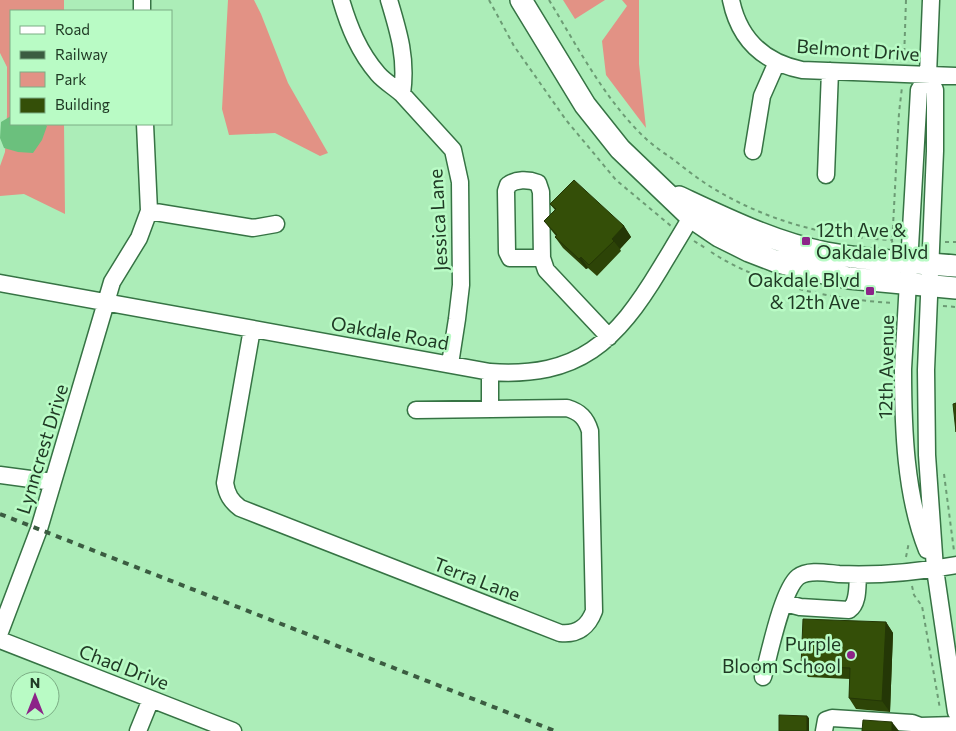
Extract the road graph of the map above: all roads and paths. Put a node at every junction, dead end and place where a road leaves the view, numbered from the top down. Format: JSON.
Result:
{"nodes":[{"id":1,"x":341,"y":0,"type":"edge"},
{"id":2,"x":389,"y":0,"type":"edge"},
{"id":3,"x":521,"y":0,"type":"edge"},
{"id":4,"x":548,"y":0,"type":"edge"},
{"id":5,"x":731,"y":0,"type":"edge"},
{"id":6,"x":906,"y":0,"type":"edge"},
{"id":7,"x":931,"y":0,"type":"edge"},
{"id":8,"x":777,"y":62,"type":"junction"},
{"id":9,"x":830,"y":71,"type":"junction"},
{"id":10,"x":903,"y":74,"type":"junction"},
{"id":11,"x":928,"y":75,"type":"junction"},
{"id":12,"x":956,"y":76,"type":"edge"},
{"id":13,"x":402,"y":94,"type":"junction"},
{"id":14,"x":145,"y":125,"type":"edge"},
{"id":15,"x":753,"y":151,"type":"dead end"},
{"id":16,"x":826,"y":175,"type":"dead end"},
{"id":17,"x":149,"y":211,"type":"junction"},
{"id":18,"x":694,"y":211,"type":"junction"},
{"id":19,"x":276,"y":224,"type":"dead end"},
{"id":20,"x":932,"y":241,"type":"junction"},
{"id":21,"x":956,"y":242,"type":"edge"},
{"id":22,"x":542,"y":258,"type":"junction"},
{"id":23,"x":909,"y":262,"type":"junction"},
{"id":24,"x":931,"y":263,"type":"junction"},
{"id":25,"x":956,"y":266,"type":"edge"},
{"id":26,"x":0,"y":284,"type":"edge"},
{"id":27,"x":908,"y":284,"type":"junction"},
{"id":28,"x":929,"y":287,"type":"junction"},
{"id":29,"x":956,"y":288,"type":"edge"},
{"id":30,"x":106,"y":303,"type":"junction"},
{"id":31,"x":252,"y":330,"type":"junction"},
{"id":32,"x":609,"y":337,"type":"junction"},
{"id":33,"x":450,"y":364,"type":"junction"},
{"id":34,"x":490,"y":372,"type":"junction"},
{"id":35,"x":490,"y":409,"type":"junction"},
{"id":36,"x":416,"y":410,"type":"dead end"},
{"id":37,"x":0,"y":475,"type":"edge"},
{"id":38,"x":53,"y":482,"type":"junction"},
{"id":39,"x":956,"y":565,"type":"edge"},
{"id":40,"x":935,"y":569,"type":"junction"},
{"id":41,"x":858,"y":575,"type":"junction"},
{"id":42,"x":785,"y":603,"type":"junction"},
{"id":43,"x":0,"y":632,"type":"edge"},
{"id":44,"x":0,"y":640,"type":"edge"},
{"id":45,"x":763,"y":677,"type":"dead end"},
{"id":46,"x":151,"y":699,"type":"junction"},
{"id":47,"x":956,"y":712,"type":"edge"},
{"id":48,"x":956,"y":725,"type":"edge"},
{"id":49,"x":920,"y":728,"type":"edge"},
{"id":50,"x":138,"y":731,"type":"edge"},
{"id":51,"x":232,"y":731,"type":"edge"},
{"id":52,"x":824,"y":731,"type":"edge"}],
"edges":[{"from":1,"to":13,"type":"street","name":"Jessica Lane"},
{"from":2,"to":13,"type":"street"},
{"from":3,"to":18,"type":"main road"},
{"from":4,"to":10,"type":"path"},
{"from":5,"to":8,"type":"street","name":"Belmont Drive"},
{"from":6,"to":10,"type":"path"},
{"from":7,"to":11,"type":"street","name":"12th Avenue"},
{"from":8,"to":9,"type":"street","name":"Belmont Drive"},
{"from":8,"to":15,"type":"street"},
{"from":9,"to":10,"type":"street","name":"Belmont Drive"},
{"from":9,"to":16,"type":"street"},
{"from":10,"to":11,"type":"street","name":"Belmont Drive"},
{"from":11,"to":12,"type":"street","name":"Belmont Drive"},
{"from":11,"to":20,"type":"street","name":"12th Avenue"},
{"from":11,"to":23,"type":"street","name":"12th Avenue"},
{"from":13,"to":33,"type":"street","name":"Jessica Lane"},
{"from":14,"to":17,"type":"street"},
{"from":17,"to":19,"type":"street"},
{"from":17,"to":30,"type":"street"},
{"from":18,"to":23,"type":"main road"},
{"from":18,"to":27,"type":"main road"},
{"from":18,"to":32,"type":"street","name":"Oakdale Road"},
{"from":20,"to":21,"type":"path"},
{"from":20,"to":24,"type":"street","name":"12th Avenue"},
{"from":22,"to":22,"type":"street"},
{"from":22,"to":32,"type":"street"},
{"from":23,"to":24,"type":"main road"},
{"from":23,"to":27,"type":"street","name":"12th Avenue"},
{"from":24,"to":25,"type":"main road"},
{"from":24,"to":28,"type":"street","name":"12th Avenue"},
{"from":26,"to":30,"type":"street","name":"Oakdale Road"},
{"from":27,"to":28,"type":"main road"},
{"from":27,"to":40,"type":"street","name":"12th Avenue"},
{"from":28,"to":29,"type":"main road"},
{"from":28,"to":40,"type":"street","name":"12th Avenue"},
{"from":30,"to":31,"type":"street","name":"Oakdale Road"},
{"from":30,"to":38,"type":"street","name":"Lynncrest Drive"},
{"from":31,"to":33,"type":"street","name":"Oakdale Road"},
{"from":31,"to":35,"type":"street","name":"Terra Lane"},
{"from":32,"to":34,"type":"street","name":"Oakdale Road"},
{"from":33,"to":34,"type":"street","name":"Oakdale Road"},
{"from":34,"to":35,"type":"street"},
{"from":35,"to":36,"type":"street","name":"Terra Lane"},
{"from":37,"to":38,"type":"street"},
{"from":38,"to":43,"type":"street","name":"Lynncrest Drive"},
{"from":39,"to":40,"type":"street"},
{"from":40,"to":41,"type":"street"},
{"from":40,"to":47,"type":"street","name":"12th Avenue"},
{"from":41,"to":42,"type":"street"},
{"from":41,"to":42,"type":"street"},
{"from":42,"to":45,"type":"street"},
{"from":44,"to":46,"type":"street","name":"Chad Drive"},
{"from":46,"to":50,"type":"street"},
{"from":46,"to":51,"type":"street","name":"Chad Drive"},
{"from":48,"to":49,"type":"street"},
{"from":49,"to":52,"type":"street"}]}
